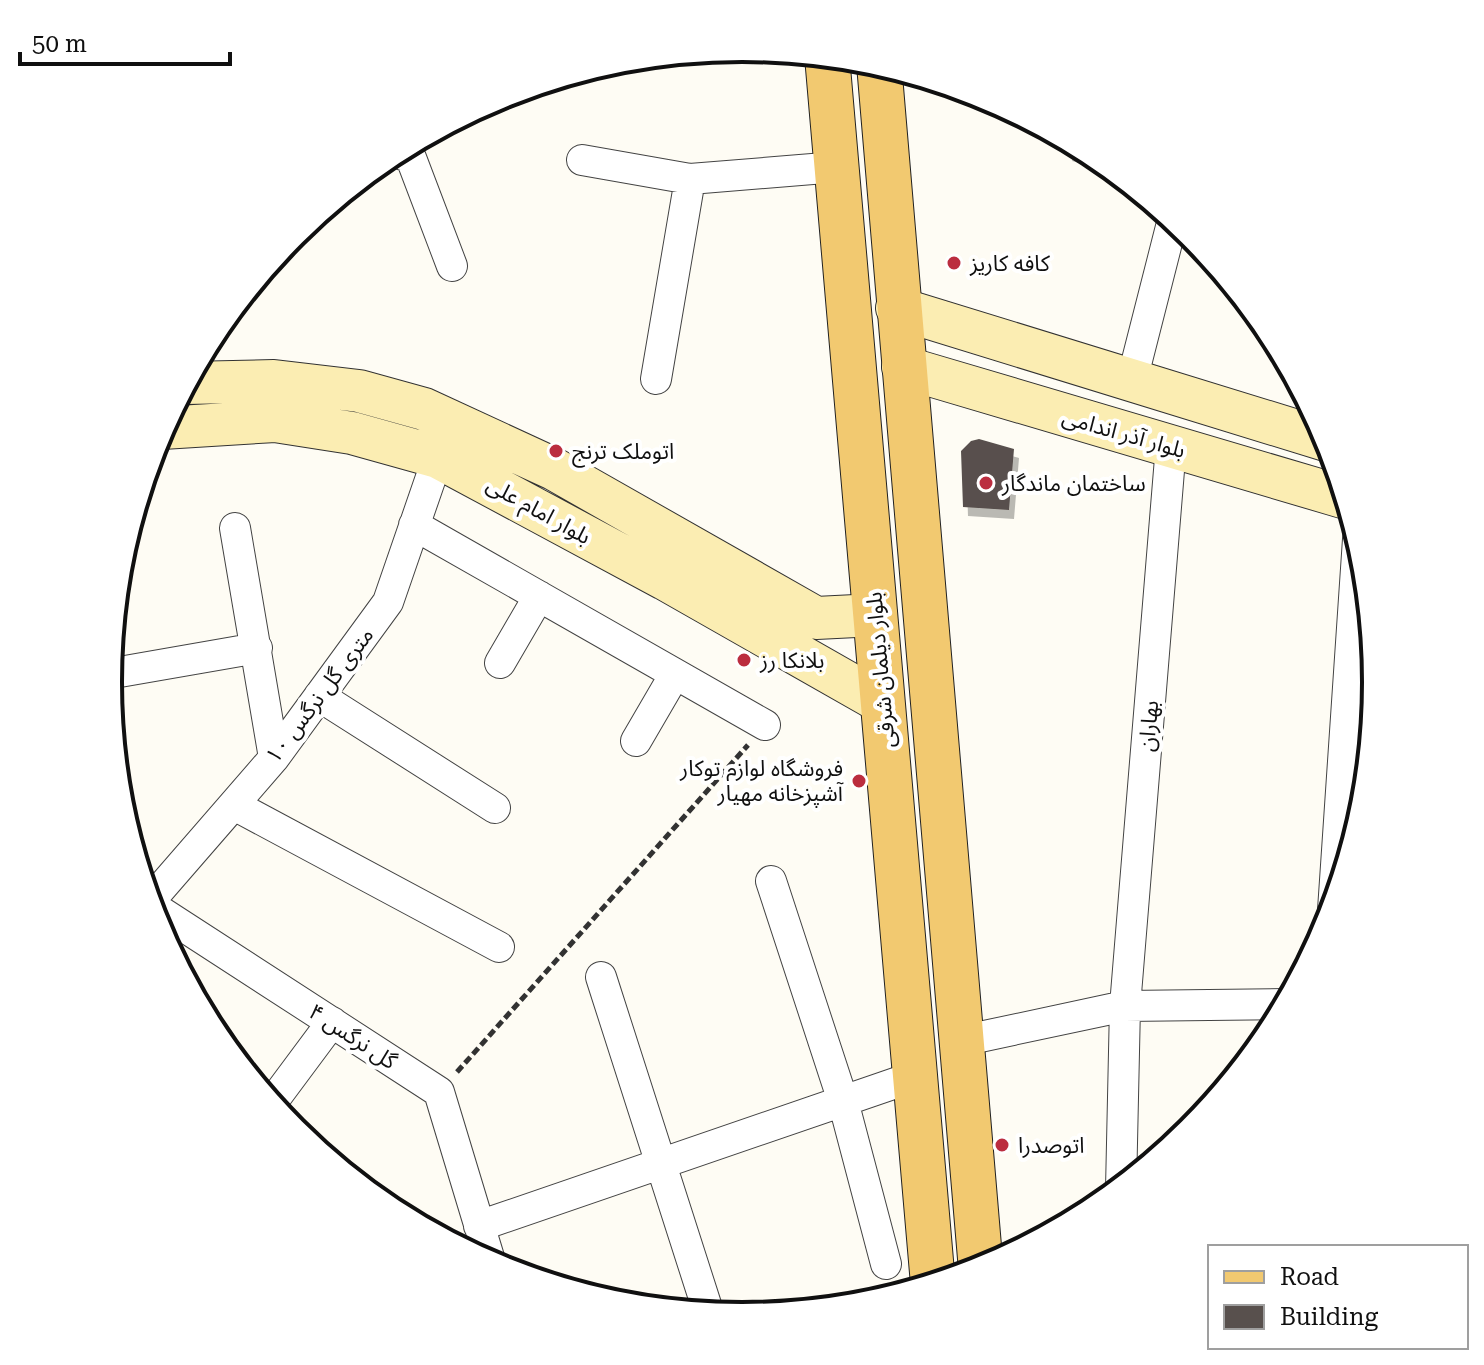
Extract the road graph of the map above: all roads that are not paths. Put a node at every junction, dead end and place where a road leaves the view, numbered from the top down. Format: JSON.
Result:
{"nodes":[{"id":1,"x":828,"y":68,"type":"edge"},
{"id":2,"x":880,"y":78,"type":"edge"},
{"id":3,"x":411,"y":158,"type":"edge"},
{"id":4,"x":582,"y":160,"type":"dead end"},
{"id":5,"x":837,"y":167,"type":"junction"},
{"id":6,"x":690,"y":179,"type":"junction"},
{"id":7,"x":1169,"y":233,"type":"edge"},
{"id":8,"x":452,"y":266,"type":"dead end"},
{"id":9,"x":849,"y":303,"type":"junction"},
{"id":10,"x":897,"y":308,"type":"junction"},
{"id":11,"x":1015,"y":346,"type":"junction"},
{"id":12,"x":903,"y":367,"type":"junction"},
{"id":13,"x":656,"y":379,"type":"dead end"},
{"id":14,"x":1132,"y":380,"type":"junction"},
{"id":15,"x":199,"y":383,"type":"edge"},
{"id":16,"x":1003,"y":398,"type":"junction"},
{"id":17,"x":177,"y":427,"type":"edge"},
{"id":18,"x":1311,"y":435,"type":"edge"},
{"id":19,"x":1171,"y":446,"type":"junction"},
{"id":20,"x":438,"y":457,"type":"junction"},
{"id":21,"x":1333,"y":494,"type":"edge"},
{"id":22,"x":414,"y":525,"type":"junction"},
{"id":23,"x":235,"y":528,"type":"dead end"},
{"id":24,"x":1355,"y":587,"type":"edge"},
{"id":25,"x":539,"y":596,"type":"junction"},
{"id":26,"x":876,"y":615,"type":"junction"},
{"id":27,"x":816,"y":618,"type":"junction"},
{"id":28,"x":257,"y":648,"type":"junction"},
{"id":29,"x":803,"y":657,"type":"junction"},
{"id":30,"x":500,"y":663,"type":"dead end"},
{"id":31,"x":122,"y":672,"type":"edge"},
{"id":32,"x":675,"y":674,"type":"junction"},
{"id":33,"x":319,"y":696,"type":"junction"},
{"id":34,"x":883,"y":703,"type":"junction"},
{"id":35,"x":765,"y":725,"type":"road end"},
{"id":36,"x":636,"y":741,"type":"dead end"},
{"id":37,"x":274,"y":758,"type":"junction"},
{"id":38,"x":234,"y":805,"type":"junction"},
{"id":39,"x":495,"y":808,"type":"dead end"},
{"id":40,"x":1336,"y":859,"type":"edge"},
{"id":41,"x":771,"y":881,"type":"dead end"},
{"id":42,"x":158,"y":892,"type":"edge"},
{"id":43,"x":167,"y":915,"type":"edge"},
{"id":44,"x":499,"y":947,"type":"dead end"},
{"id":45,"x":601,"y":977,"type":"dead end"},
{"id":46,"x":1272,"y":1004,"type":"edge"},
{"id":47,"x":1125,"y":1006,"type":"junction"},
{"id":48,"x":332,"y":1022,"type":"junction"},
{"id":49,"x":961,"y":1041,"type":"junction"},
{"id":50,"x":916,"y":1076,"type":"junction"},
{"id":51,"x":278,"y":1095,"type":"edge"},
{"id":52,"x":843,"y":1101,"type":"junction"},
{"id":53,"x":661,"y":1164,"type":"junction"},
{"id":54,"x":1121,"y":1174,"type":"edge"},
{"id":55,"x":479,"y":1226,"type":"junction"},
{"id":56,"x":486,"y":1247,"type":"edge"},
{"id":57,"x":980,"y":1256,"type":"edge"},
{"id":58,"x":886,"y":1264,"type":"dead end"},
{"id":59,"x":932,"y":1273,"type":"edge"},
{"id":60,"x":705,"y":1302,"type":"edge"}],
"edges":[{"from":1,"to":5,"type":"main road","name":"بلوار دیلمان شرقی"},
{"from":2,"to":10,"type":"main road"},
{"from":3,"to":8,"type":"street"},
{"from":4,"to":6,"type":"street"},
{"from":5,"to":6,"type":"street"},
{"from":5,"to":9,"type":"main road","name":"بلوار دیلمان شرقی"},
{"from":6,"to":13,"type":"street"},
{"from":7,"to":14,"type":"street"},
{"from":9,"to":12,"type":"main road"},
{"from":9,"to":26,"type":"main road","name":"بلوار دیلمان شرقی"},
{"from":10,"to":11,"type":"main road"},
{"from":10,"to":12,"type":"main road"},
{"from":11,"to":14,"type":"main road"},
{"from":11,"to":16,"type":"main road"},
{"from":12,"to":16,"type":"main road","name":"بلوار آذر اندامی"},
{"from":12,"to":49,"type":"main road"},
{"from":14,"to":18,"type":"main road"},
{"from":15,"to":27,"type":"main road","name":"بلوار امام علی"},
{"from":16,"to":19,"type":"main road","name":"بلوار آذر اندامی"},
{"from":17,"to":20,"type":"main road","name":"بلوار امام علی"},
{"from":19,"to":21,"type":"main road","name":"بلوار آذر اندامی"},
{"from":19,"to":47,"type":"street","name":"بهاران"},
{"from":20,"to":22,"type":"street","name":"۱۰ متری گل نرگس"},
{"from":20,"to":29,"type":"main road","name":"بلوار امام علی"},
{"from":22,"to":25,"type":"street"},
{"from":22,"to":33,"type":"street","name":"۱۰ متری گل نرگس"},
{"from":23,"to":28,"type":"street"},
{"from":24,"to":40,"type":"street"},
{"from":25,"to":30,"type":"street"},
{"from":25,"to":32,"type":"street"},
{"from":26,"to":27,"type":"main road"},
{"from":26,"to":34,"type":"main road","name":"بلوار دیلمان شرقی"},
{"from":27,"to":29,"type":"main road"},
{"from":28,"to":31,"type":"street"},
{"from":28,"to":37,"type":"street"},
{"from":29,"to":34,"type":"main road","name":"بلوار امام علی"},
{"from":32,"to":35,"type":"street"},
{"from":32,"to":36,"type":"street"},
{"from":33,"to":37,"type":"street","name":"۱۰ متری گل نرگس"},
{"from":33,"to":39,"type":"street"},
{"from":34,"to":50,"type":"main road","name":"بلوار دیلمان شرقی"},
{"from":37,"to":38,"type":"street","name":"۱۰ متری گل نرگس"},
{"from":38,"to":42,"type":"street","name":"۱۰ متری گل نرگس"},
{"from":38,"to":44,"type":"street"},
{"from":41,"to":52,"type":"street"},
{"from":43,"to":48,"type":"street","name":"گل نرگس ۴"},
{"from":45,"to":53,"type":"street"},
{"from":46,"to":47,"type":"street"},
{"from":47,"to":49,"type":"street"},
{"from":47,"to":54,"type":"street","name":"بهاران"},
{"from":48,"to":51,"type":"street"},
{"from":48,"to":55,"type":"street","name":"گل نرگس ۴"},
{"from":49,"to":57,"type":"main road"},
{"from":50,"to":52,"type":"street"},
{"from":50,"to":59,"type":"main road","name":"بلوار دیلمان شرقی"},
{"from":52,"to":53,"type":"street"},
{"from":52,"to":58,"type":"street"},
{"from":53,"to":55,"type":"street"},
{"from":53,"to":60,"type":"street"},
{"from":55,"to":56,"type":"street"}]}
